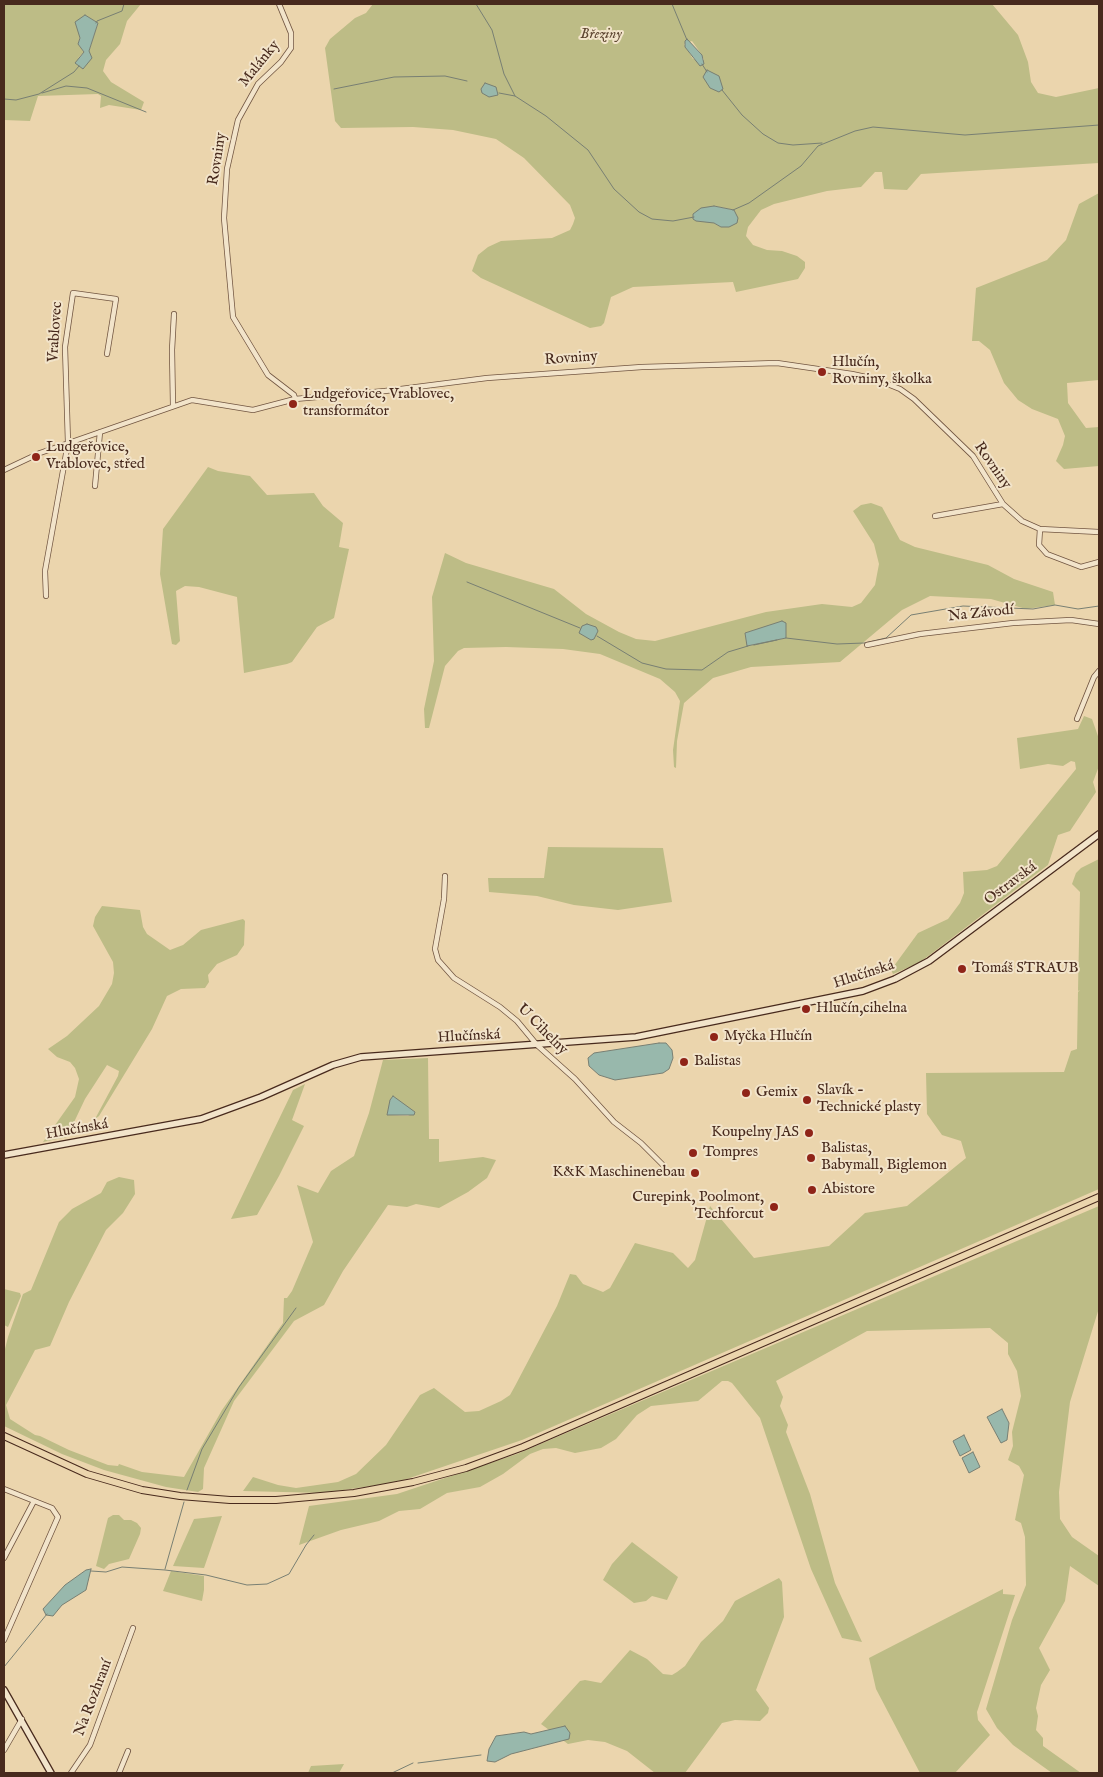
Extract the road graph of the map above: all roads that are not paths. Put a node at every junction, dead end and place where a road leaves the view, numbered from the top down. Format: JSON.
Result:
{"nodes":[{"id":1,"x":279,"y":4,"type":"edge"},
{"id":2,"x":242,"y":110,"type":"joint"},
{"id":3,"x":174,"y":314,"type":"dead end"},
{"id":4,"x":107,"y":354,"type":"dead end"},
{"id":5,"x":295,"y":399,"type":"junction"},
{"id":6,"x":173,"y":406,"type":"junction"},
{"id":7,"x":100,"y":432,"type":"junction"},
{"id":8,"x":68,"y":443,"type":"junction"},
{"id":9,"x":4,"y":470,"type":"edge"},
{"id":10,"x":95,"y":486,"type":"dead end"},
{"id":11,"x":1003,"y":504,"type":"junction"},
{"id":12,"x":935,"y":516,"type":"dead end"},
{"id":13,"x":1040,"y":529,"type":"junction"},
{"id":14,"x":1099,"y":532,"type":"edge"},
{"id":15,"x":1099,"y":562,"type":"edge"},
{"id":16,"x":46,"y":596,"type":"dead end"},
{"id":17,"x":1099,"y":624,"type":"edge"},
{"id":18,"x":866,"y":645,"type":"dead end"},
{"id":19,"x":1099,"y":672,"type":"edge"},
{"id":20,"x":1078,"y":719,"type":"dead end"},
{"id":21,"x":1099,"y":834,"type":"edge"},
{"id":22,"x":445,"y":876,"type":"dead end"},
{"id":23,"x":937,"y":955,"type":"joint"},
{"id":24,"x":536,"y":1045,"type":"junction"},
{"id":25,"x":4,"y":1155,"type":"edge"},
{"id":26,"x":663,"y":1165,"type":"dead end"},
{"id":27,"x":1099,"y":1196,"type":"edge"},
{"id":28,"x":4,"y":1436,"type":"edge"},
{"id":29,"x":4,"y":1489,"type":"edge"},
{"id":30,"x":34,"y":1500,"type":"junction"},
{"id":31,"x":4,"y":1558,"type":"edge"},
{"id":32,"x":133,"y":1628,"type":"dead end"},
{"id":33,"x":4,"y":1640,"type":"edge"},
{"id":34,"x":4,"y":1690,"type":"edge"},
{"id":35,"x":22,"y":1719,"type":"junction"},
{"id":36,"x":4,"y":1750,"type":"edge"},
{"id":37,"x":128,"y":1751,"type":"dead end"},
{"id":38,"x":51,"y":1773,"type":"edge"},
{"id":39,"x":71,"y":1773,"type":"edge"},
{"id":40,"x":119,"y":1773,"type":"edge"}],
"edges":[{"from":1,"to":2,"type":"street","name":"Malánky"},
{"from":2,"to":5,"type":"street","name":"Rovniny"},
{"from":3,"to":6,"type":"street"},
{"from":4,"to":8,"type":"street","name":"Vrablovec"},
{"from":5,"to":6,"type":"street"},
{"from":5,"to":11,"type":"street","name":"Rovniny"},
{"from":6,"to":7,"type":"street"},
{"from":7,"to":8,"type":"street"},
{"from":7,"to":10,"type":"street"},
{"from":8,"to":9,"type":"street"},
{"from":8,"to":16,"type":"street","name":"Vrablovec"},
{"from":11,"to":12,"type":"street"},
{"from":11,"to":13,"type":"street","name":"Rovniny"},
{"from":13,"to":14,"type":"street","name":"Rovniny"},
{"from":13,"to":15,"type":"street"},
{"from":17,"to":18,"type":"street","name":"Na Závodí"},
{"from":19,"to":20,"type":"street"},
{"from":21,"to":23,"type":"street","name":"Ostravská"},
{"from":22,"to":24,"type":"street","name":"U Cihelny"},
{"from":23,"to":24,"type":"street","name":"Hlučínská"},
{"from":24,"to":25,"type":"street","name":"Hlučínská"},
{"from":24,"to":26,"type":"street","name":"U Cihelny"},
{"from":27,"to":28,"type":"main road"},
{"from":29,"to":30,"type":"street"},
{"from":30,"to":31,"type":"street"},
{"from":30,"to":33,"type":"street"},
{"from":32,"to":39,"type":"street","name":"Na Rozhraní"},
{"from":34,"to":35,"type":"street"},
{"from":35,"to":36,"type":"street"},
{"from":35,"to":38,"type":"street"},
{"from":37,"to":40,"type":"street"}]}
